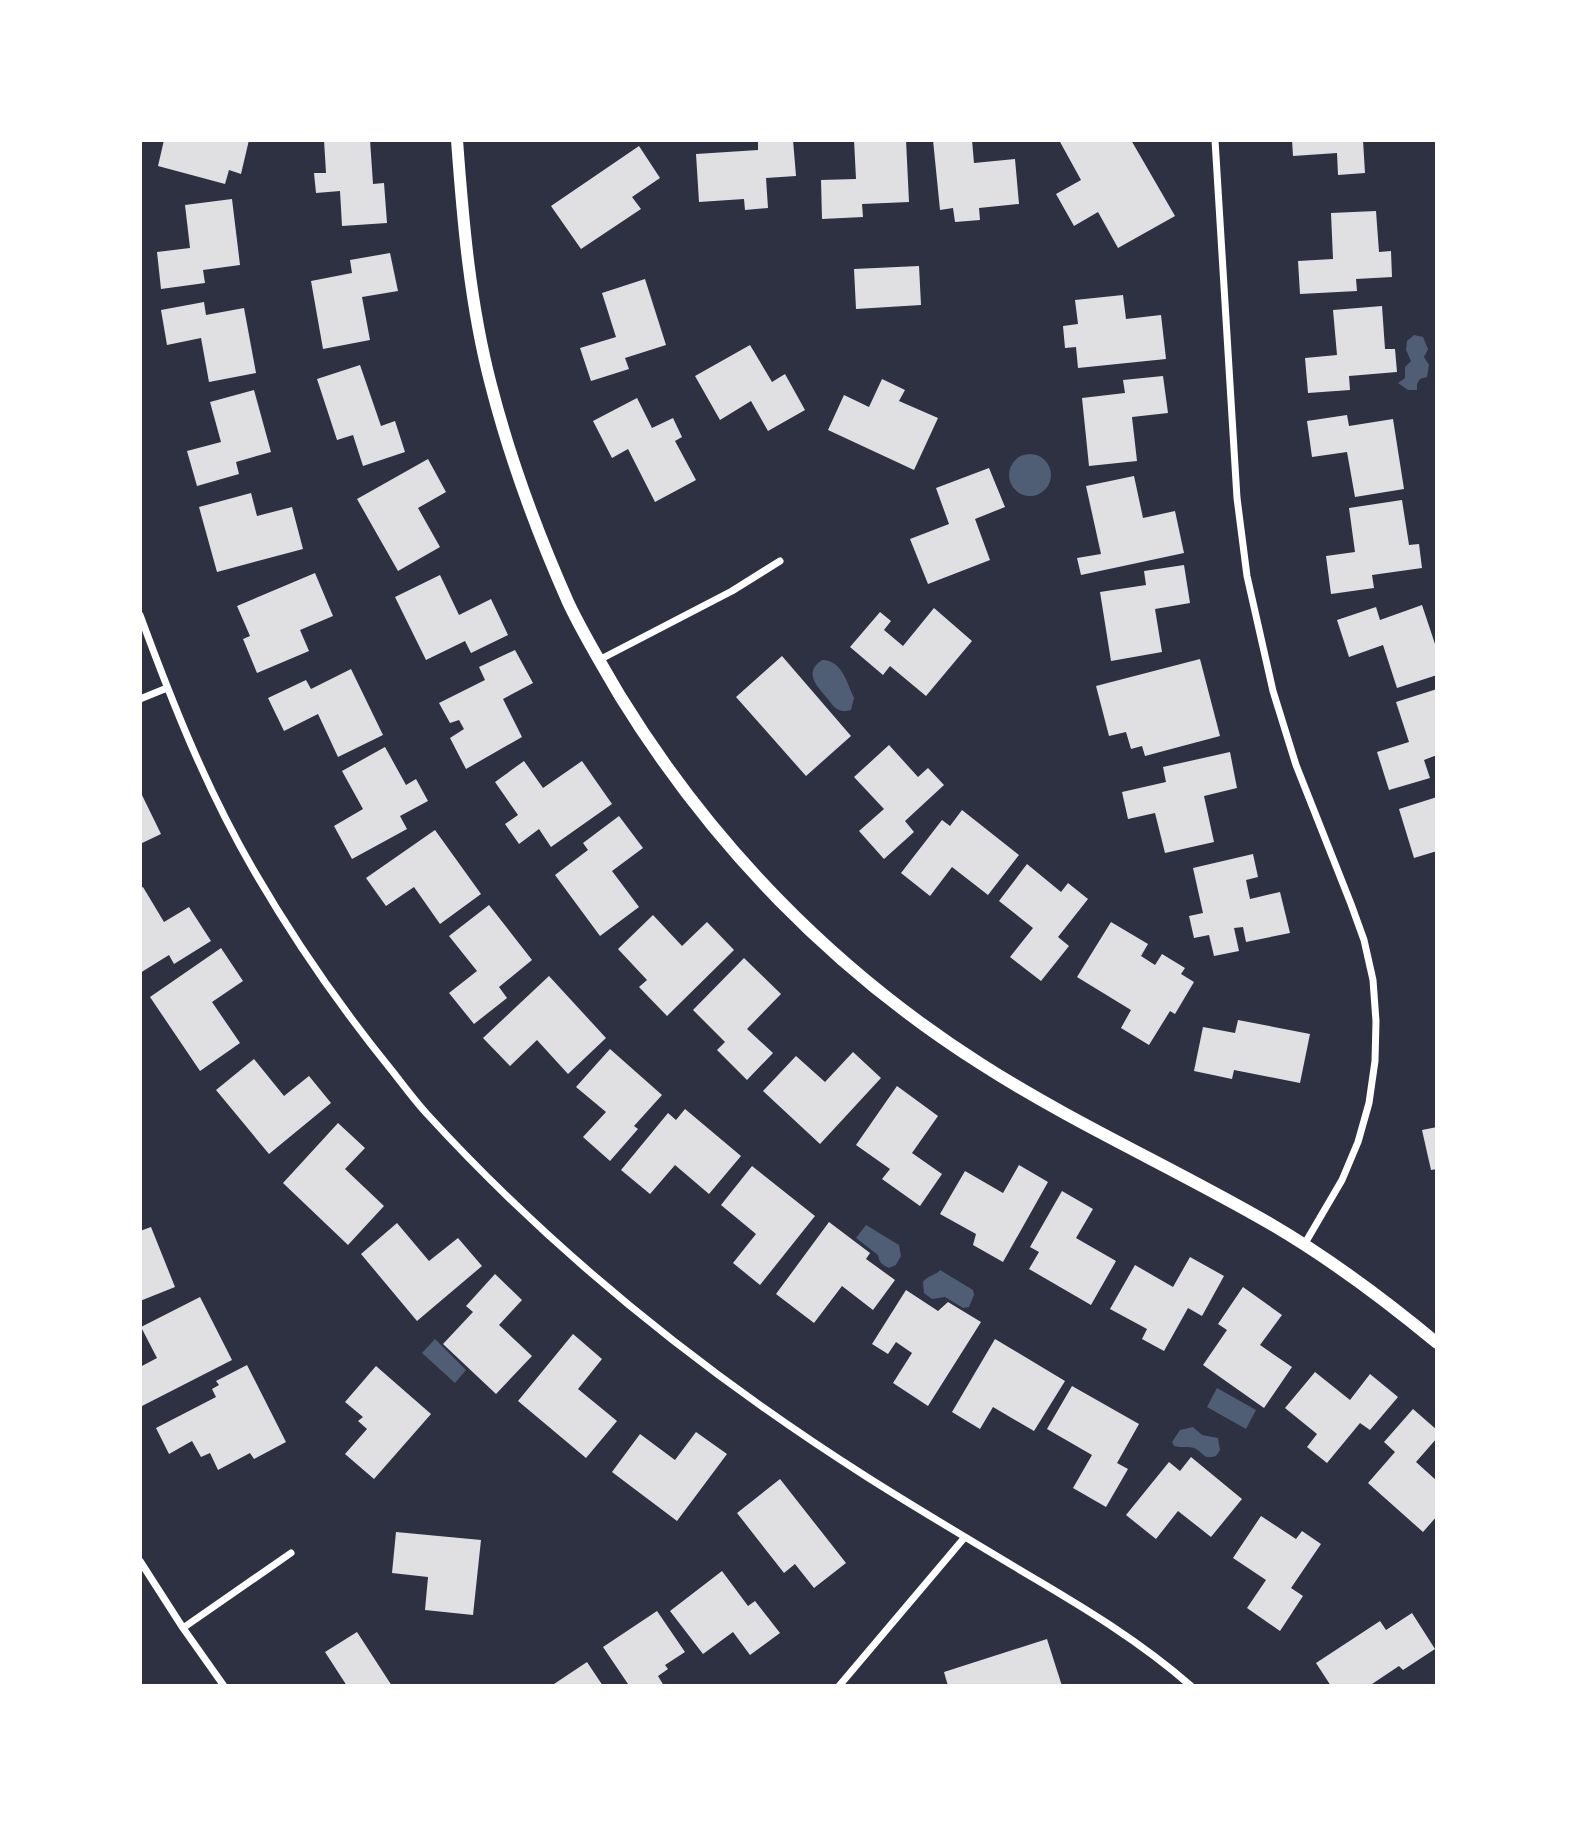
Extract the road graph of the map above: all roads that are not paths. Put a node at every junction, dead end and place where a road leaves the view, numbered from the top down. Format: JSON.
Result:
{"nodes":[{"id":1,"x":457,"y":140,"type":"edge"},
{"id":2,"x":1215,"y":140,"type":"edge"},
{"id":3,"x":780,"y":561,"type":"dead end"},
{"id":4,"x":140,"y":615,"type":"edge"},
{"id":5,"x":599,"y":660,"type":"junction"},
{"id":6,"x":167,"y":688,"type":"junction"},
{"id":7,"x":140,"y":699,"type":"edge"},
{"id":8,"x":1304,"y":1245,"type":"junction"},
{"id":9,"x":1437,"y":1343,"type":"edge"},
{"id":10,"x":965,"y":1537,"type":"junction"},
{"id":11,"x":291,"y":1553,"type":"dead end"},
{"id":12,"x":140,"y":1561,"type":"edge"},
{"id":13,"x":183,"y":1628,"type":"junction"},
{"id":14,"x":224,"y":1686,"type":"edge"},
{"id":15,"x":839,"y":1686,"type":"edge"},
{"id":16,"x":1191,"y":1686,"type":"edge"}],
"edges":[{"from":1,"to":5,"type":"street"},
{"from":2,"to":8,"type":"street"},
{"from":3,"to":5,"type":"street"},
{"from":4,"to":6,"type":"street"},
{"from":5,"to":8,"type":"street"},
{"from":6,"to":7,"type":"street"},
{"from":6,"to":10,"type":"street"},
{"from":8,"to":9,"type":"street"},
{"from":10,"to":15,"type":"street"},
{"from":10,"to":16,"type":"street"},
{"from":11,"to":13,"type":"street"},
{"from":12,"to":13,"type":"street"},
{"from":13,"to":14,"type":"street"}]}
